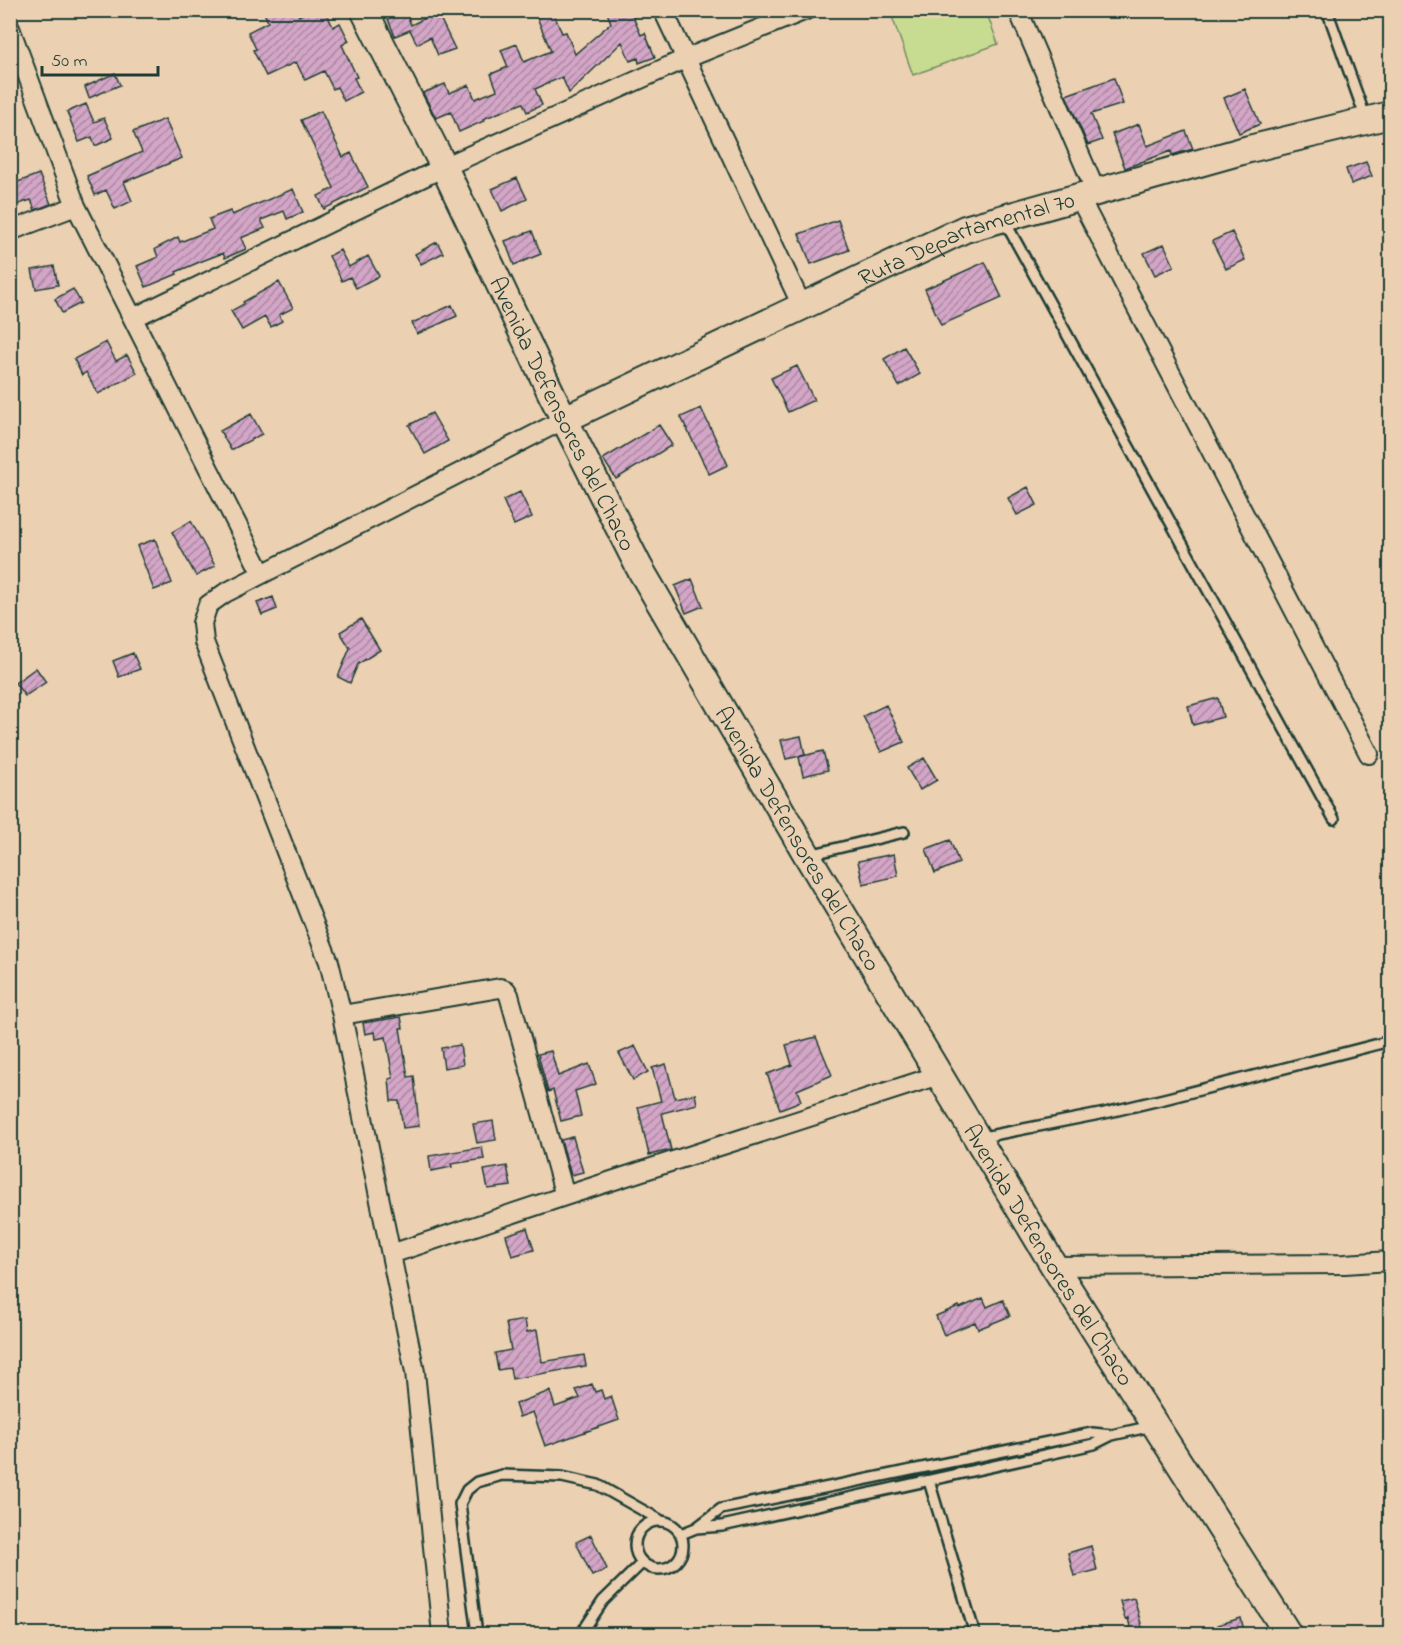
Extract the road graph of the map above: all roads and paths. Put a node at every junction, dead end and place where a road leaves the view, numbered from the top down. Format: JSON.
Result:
{"nodes":[{"id":1,"x":364,"y":10,"type":"edge"},
{"id":2,"x":663,"y":10,"type":"edge"},
{"id":3,"x":806,"y":10,"type":"edge"},
{"id":4,"x":1018,"y":10,"type":"edge"},
{"id":5,"x":1327,"y":10,"type":"edge"},
{"id":6,"x":10,"y":28,"type":"edge"},
{"id":7,"x":685,"y":58,"type":"junction"},
{"id":8,"x":1379,"y":118,"type":"edge"},
{"id":9,"x":444,"y":167,"type":"junction"},
{"id":10,"x":1088,"y":194,"type":"junction"},
{"id":11,"x":76,"y":206,"type":"junction"},
{"id":12,"x":1003,"y":218,"type":"junction"},
{"id":13,"x":10,"y":231,"type":"edge"},
{"id":14,"x":802,"y":306,"type":"junction"},
{"id":15,"x":133,"y":318,"type":"junction"},
{"id":16,"x":565,"y":419,"type":"junction"},
{"id":17,"x":262,"y":574,"type":"junction"},
{"id":18,"x":1369,"y":754,"type":"dead end"},
{"id":19,"x":1334,"y":819,"type":"dead end"},
{"id":20,"x":904,"y":832,"type":"dead end"},
{"id":21,"x":807,"y":855,"type":"junction"},
{"id":22,"x":342,"y":1015,"type":"junction"},
{"id":23,"x":1390,"y":1041,"type":"edge"},
{"id":24,"x":939,"y":1075,"type":"junction"},
{"id":25,"x":977,"y":1138,"type":"junction"},
{"id":26,"x":565,"y":1196,"type":"junction"},
{"id":27,"x":391,"y":1254,"type":"junction"},
{"id":28,"x":1390,"y":1260,"type":"edge"},
{"id":29,"x":1054,"y":1266,"type":"junction"},
{"id":30,"x":1155,"y":1426,"type":"junction"},
{"id":31,"x":1112,"y":1435,"type":"junction"},
{"id":32,"x":929,"y":1480,"type":"junction"},
{"id":33,"x":660,"y":1520,"type":"junction"},
{"id":34,"x":696,"y":1528,"type":"junction"},
{"id":35,"x":681,"y":1534,"type":"junction"},
{"id":36,"x":642,"y":1563,"type":"junction"},
{"id":37,"x":442,"y":1635,"type":"edge"},
{"id":38,"x":477,"y":1635,"type":"edge"},
{"id":39,"x":581,"y":1635,"type":"edge"},
{"id":40,"x":975,"y":1635,"type":"edge"},
{"id":41,"x":1288,"y":1635,"type":"edge"}],
"edges":[{"from":1,"to":9,"type":"main road","name":"Avenida Defensores del Chaco"},
{"from":2,"to":7,"type":"street"},
{"from":3,"to":7,"type":"street"},
{"from":4,"to":10,"type":"street"},
{"from":5,"to":8,"type":"lane"},
{"from":6,"to":11,"type":"street"},
{"from":7,"to":9,"type":"street"},
{"from":7,"to":14,"type":"street"},
{"from":8,"to":10,"type":"main road","name":"Ruta Departamental 70"},
{"from":9,"to":15,"type":"street"},
{"from":9,"to":16,"type":"main road","name":"Avenida Defensores del Chaco"},
{"from":10,"to":12,"type":"main road","name":"Ruta Departamental 70"},
{"from":10,"to":18,"type":"street"},
{"from":11,"to":13,"type":"street"},
{"from":11,"to":15,"type":"street"},
{"from":12,"to":14,"type":"main road","name":"Ruta Departamental 70"},
{"from":12,"to":19,"type":"lane"},
{"from":14,"to":16,"type":"main road","name":"Ruta Departamental 70"},
{"from":15,"to":17,"type":"street"},
{"from":16,"to":17,"type":"street"},
{"from":16,"to":21,"type":"main road","name":"Avenida Defensores del Chaco"},
{"from":17,"to":22,"type":"street"},
{"from":20,"to":21,"type":"lane"},
{"from":21,"to":24,"type":"main road","name":"Avenida Defensores del Chaco"},
{"from":22,"to":26,"type":"street"},
{"from":22,"to":27,"type":"street"},
{"from":23,"to":25,"type":"lane"},
{"from":24,"to":25,"type":"main road","name":"Avenida Defensores del Chaco"},
{"from":24,"to":26,"type":"street"},
{"from":25,"to":29,"type":"main road","name":"Avenida Defensores del Chaco"},
{"from":26,"to":27,"type":"street"},
{"from":27,"to":37,"type":"street"},
{"from":28,"to":29,"type":"street"},
{"from":29,"to":30,"type":"main road","name":"Avenida Defensores del Chaco"},
{"from":30,"to":31,"type":"lane"},
{"from":30,"to":41,"type":"main road","name":"Avenida Defensores del Chaco"},
{"from":31,"to":32,"type":"lane"},
{"from":31,"to":34,"type":"lane"},
{"from":32,"to":34,"type":"lane"},
{"from":32,"to":40,"type":"lane"},
{"from":33,"to":35,"type":"lane"},
{"from":33,"to":36,"type":"lane"},
{"from":33,"to":38,"type":"lane"},
{"from":34,"to":35,"type":"lane"},
{"from":35,"to":36,"type":"lane"},
{"from":36,"to":39,"type":"lane"}]}
